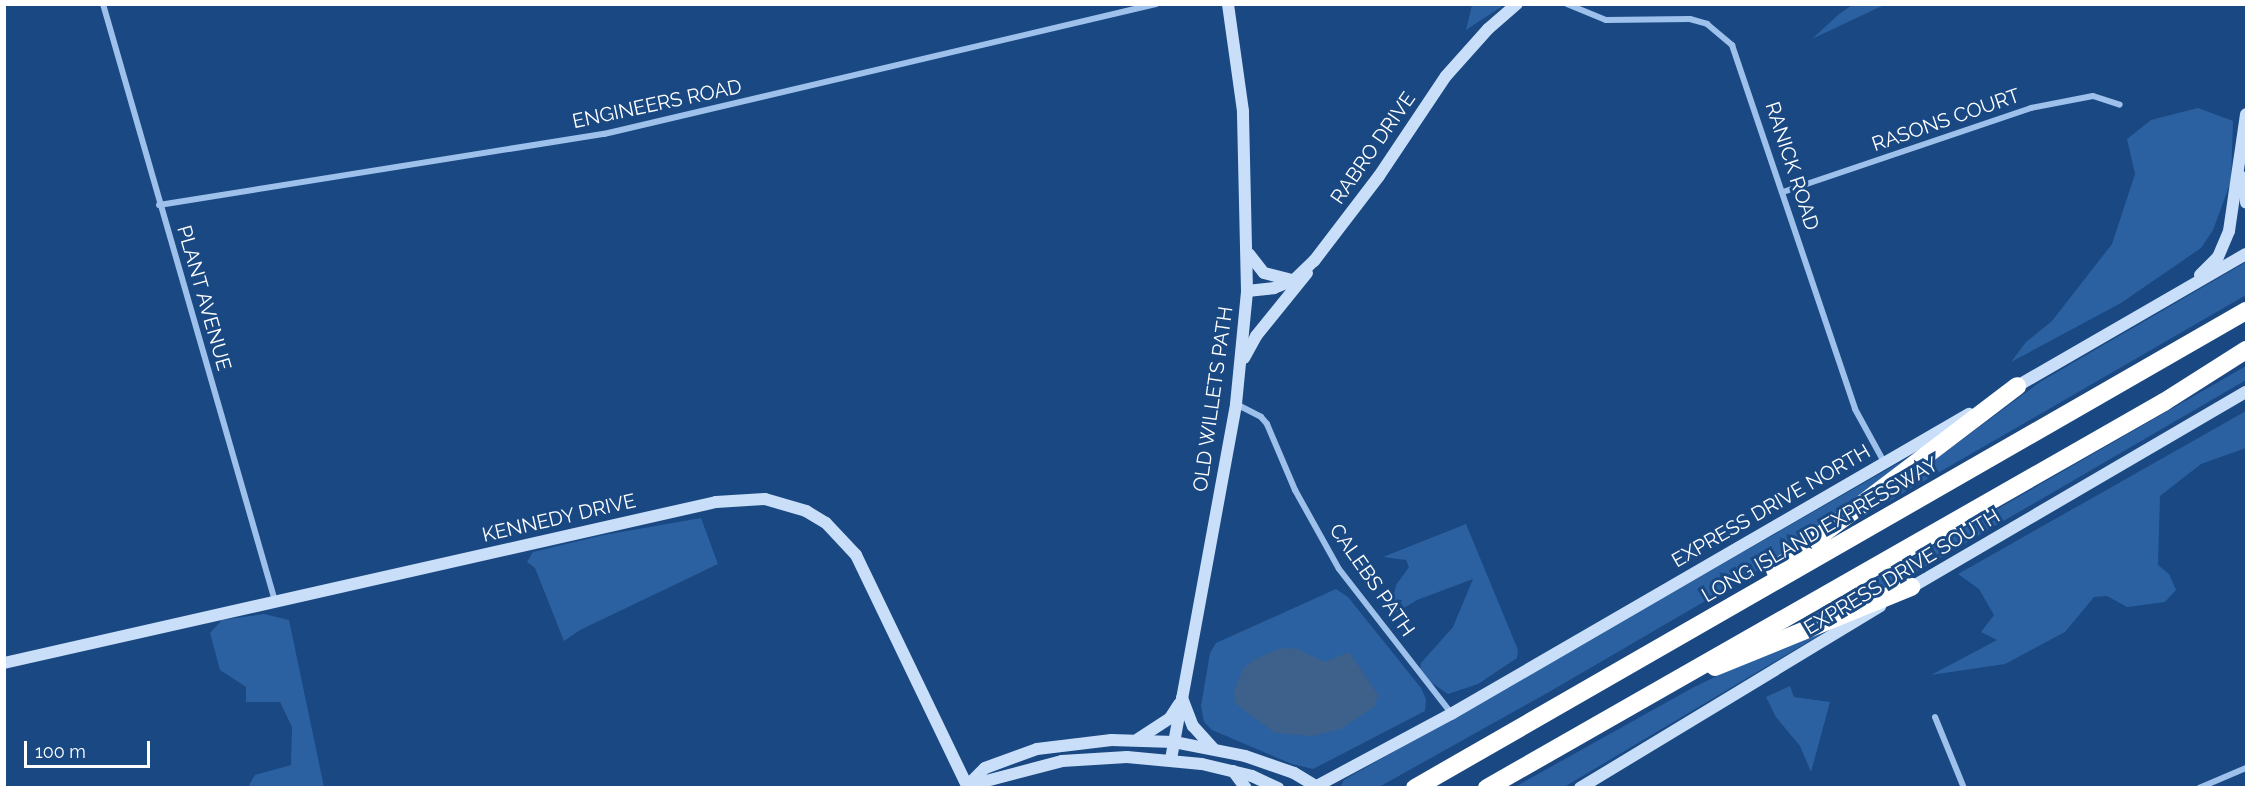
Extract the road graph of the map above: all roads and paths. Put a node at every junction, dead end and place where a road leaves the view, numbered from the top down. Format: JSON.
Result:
{"nodes":[{"id":1,"x":103,"y":4,"type":"edge"},
{"id":2,"x":1156,"y":4,"type":"edge"},
{"id":3,"x":1228,"y":4,"type":"edge"},
{"id":4,"x":1517,"y":4,"type":"edge"},
{"id":5,"x":1566,"y":4,"type":"edge"},
{"id":6,"x":2120,"y":105,"type":"dead end"},
{"id":7,"x":2247,"y":114,"type":"edge"},
{"id":8,"x":2242,"y":152,"type":"junction"},
{"id":9,"x":1783,"y":192,"type":"junction"},
{"id":10,"x":2247,"y":203,"type":"edge"},
{"id":11,"x":159,"y":205,"type":"junction"},
{"id":12,"x":1248,"y":252,"type":"junction"},
{"id":13,"x":2247,"y":254,"type":"edge"},
{"id":14,"x":1314,"y":261,"type":"junction"},
{"id":15,"x":1294,"y":280,"type":"junction"},
{"id":16,"x":1247,"y":291,"type":"junction"},
{"id":17,"x":2181,"y":292,"type":"junction"},
{"id":18,"x":2247,"y":311,"type":"edge"},
{"id":19,"x":2247,"y":350,"type":"edge"},
{"id":20,"x":1241,"y":364,"type":"junction"},
{"id":21,"x":2018,"y":386,"type":"junction"},
{"id":22,"x":2247,"y":392,"type":"edge"},
{"id":23,"x":1236,"y":404,"type":"junction"},
{"id":24,"x":1884,"y":462,"type":"junction"},
{"id":25,"x":1911,"y":587,"type":"junction"},
{"id":26,"x":275,"y":601,"type":"junction"},
{"id":27,"x":4,"y":663,"type":"edge"},
{"id":28,"x":1612,"y":675,"type":"junction"},
{"id":29,"x":1673,"y":680,"type":"junction"},
{"id":30,"x":1182,"y":698,"type":"junction"},
{"id":31,"x":1451,"y":714,"type":"junction"},
{"id":32,"x":1935,"y":717,"type":"dead end"},
{"id":33,"x":1134,"y":740,"type":"junction"},
{"id":34,"x":1174,"y":742,"type":"junction"},
{"id":35,"x":1214,"y":749,"type":"junction"},
{"id":36,"x":1171,"y":759,"type":"junction"},
{"id":37,"x":2247,"y":768,"type":"edge"},
{"id":38,"x":1233,"y":771,"type":"junction"},
{"id":39,"x":965,"y":787,"type":"edge"},
{"id":40,"x":1316,"y":787,"type":"edge"},
{"id":41,"x":1246,"y":788,"type":"edge"},
{"id":42,"x":1278,"y":788,"type":"edge"},
{"id":43,"x":1415,"y":788,"type":"edge"},
{"id":44,"x":1487,"y":788,"type":"edge"},
{"id":45,"x":1580,"y":788,"type":"edge"},
{"id":46,"x":1964,"y":788,"type":"edge"},
{"id":47,"x":2199,"y":788,"type":"edge"}],
"edges":[{"from":1,"to":11,"type":"street","name":"PLANT AVENUE"},
{"from":2,"to":11,"type":"street","name":"ENGINEERS ROAD"},
{"from":3,"to":12,"type":"main road","name":"OLD WILLETS PATH"},
{"from":4,"to":14,"type":"main road","name":"RABRO DRIVE"},
{"from":5,"to":9,"type":"street","name":"RANICK ROAD"},
{"from":6,"to":9,"type":"street","name":"RASONS COURT"},
{"from":7,"to":8,"type":"main road"},
{"from":8,"to":10,"type":"main road"},
{"from":8,"to":17,"type":"main road"},
{"from":9,"to":24,"type":"street","name":"RANICK ROAD"},
{"from":11,"to":26,"type":"street","name":"PLANT AVENUE"},
{"from":12,"to":15,"type":"main road"},
{"from":12,"to":16,"type":"main road","name":"OLD WILLETS PATH"},
{"from":13,"to":17,"type":"main road","name":"EXPRESS DRIVE NORTH"},
{"from":14,"to":15,"type":"main road","name":"RABRO DRIVE"},
{"from":14,"to":20,"type":"main road"},
{"from":15,"to":16,"type":"main road","name":"RABRO DRIVE"},
{"from":16,"to":20,"type":"main road","name":"OLD WILLETS PATH"},
{"from":17,"to":21,"type":"main road","name":"EXPRESS DRIVE NORTH"},
{"from":18,"to":28,"type":"highway","name":"LONG ISLAND EXPRESSWAY"},
{"from":19,"to":29,"type":"highway"},
{"from":20,"to":23,"type":"main road","name":"OLD WILLETS PATH"},
{"from":21,"to":24,"type":"main road","name":"EXPRESS DRIVE NORTH"},
{"from":21,"to":28,"type":"highway"},
{"from":22,"to":25,"type":"main road","name":"EXPRESS DRIVE SOUTH"},
{"from":23,"to":30,"type":"main road","name":"OLD WILLETS PATH"},
{"from":23,"to":31,"type":"street","name":"CALEBS PATH"},
{"from":24,"to":31,"type":"main road","name":"EXPRESS DRIVE NORTH"},
{"from":25,"to":29,"type":"highway"},
{"from":25,"to":45,"type":"main road","name":"EXPRESS DRIVE SOUTH"},
{"from":26,"to":27,"type":"main road","name":"KENNEDY DRIVE"},
{"from":26,"to":39,"type":"main road","name":"KENNEDY DRIVE"},
{"from":28,"to":43,"type":"highway","name":"LONG ISLAND EXPRESSWAY"},
{"from":29,"to":44,"type":"highway"},
{"from":30,"to":33,"type":"main road"},
{"from":30,"to":34,"type":"main road","name":"OLD WILLETS PATH"},
{"from":30,"to":35,"type":"main road"},
{"from":31,"to":40,"type":"main road","name":"EXPRESS DRIVE NORTH"},
{"from":32,"to":46,"type":"street"},
{"from":33,"to":34,"type":"main road"},
{"from":33,"to":39,"type":"main road"},
{"from":34,"to":35,"type":"main road"},
{"from":34,"to":36,"type":"main road","name":"OLD WILLETS PATH"},
{"from":35,"to":40,"type":"main road"},
{"from":36,"to":38,"type":"main road"},
{"from":36,"to":39,"type":"main road"},
{"from":37,"to":47,"type":"street"},
{"from":38,"to":41,"type":"main road"},
{"from":38,"to":42,"type":"main road"}]}
